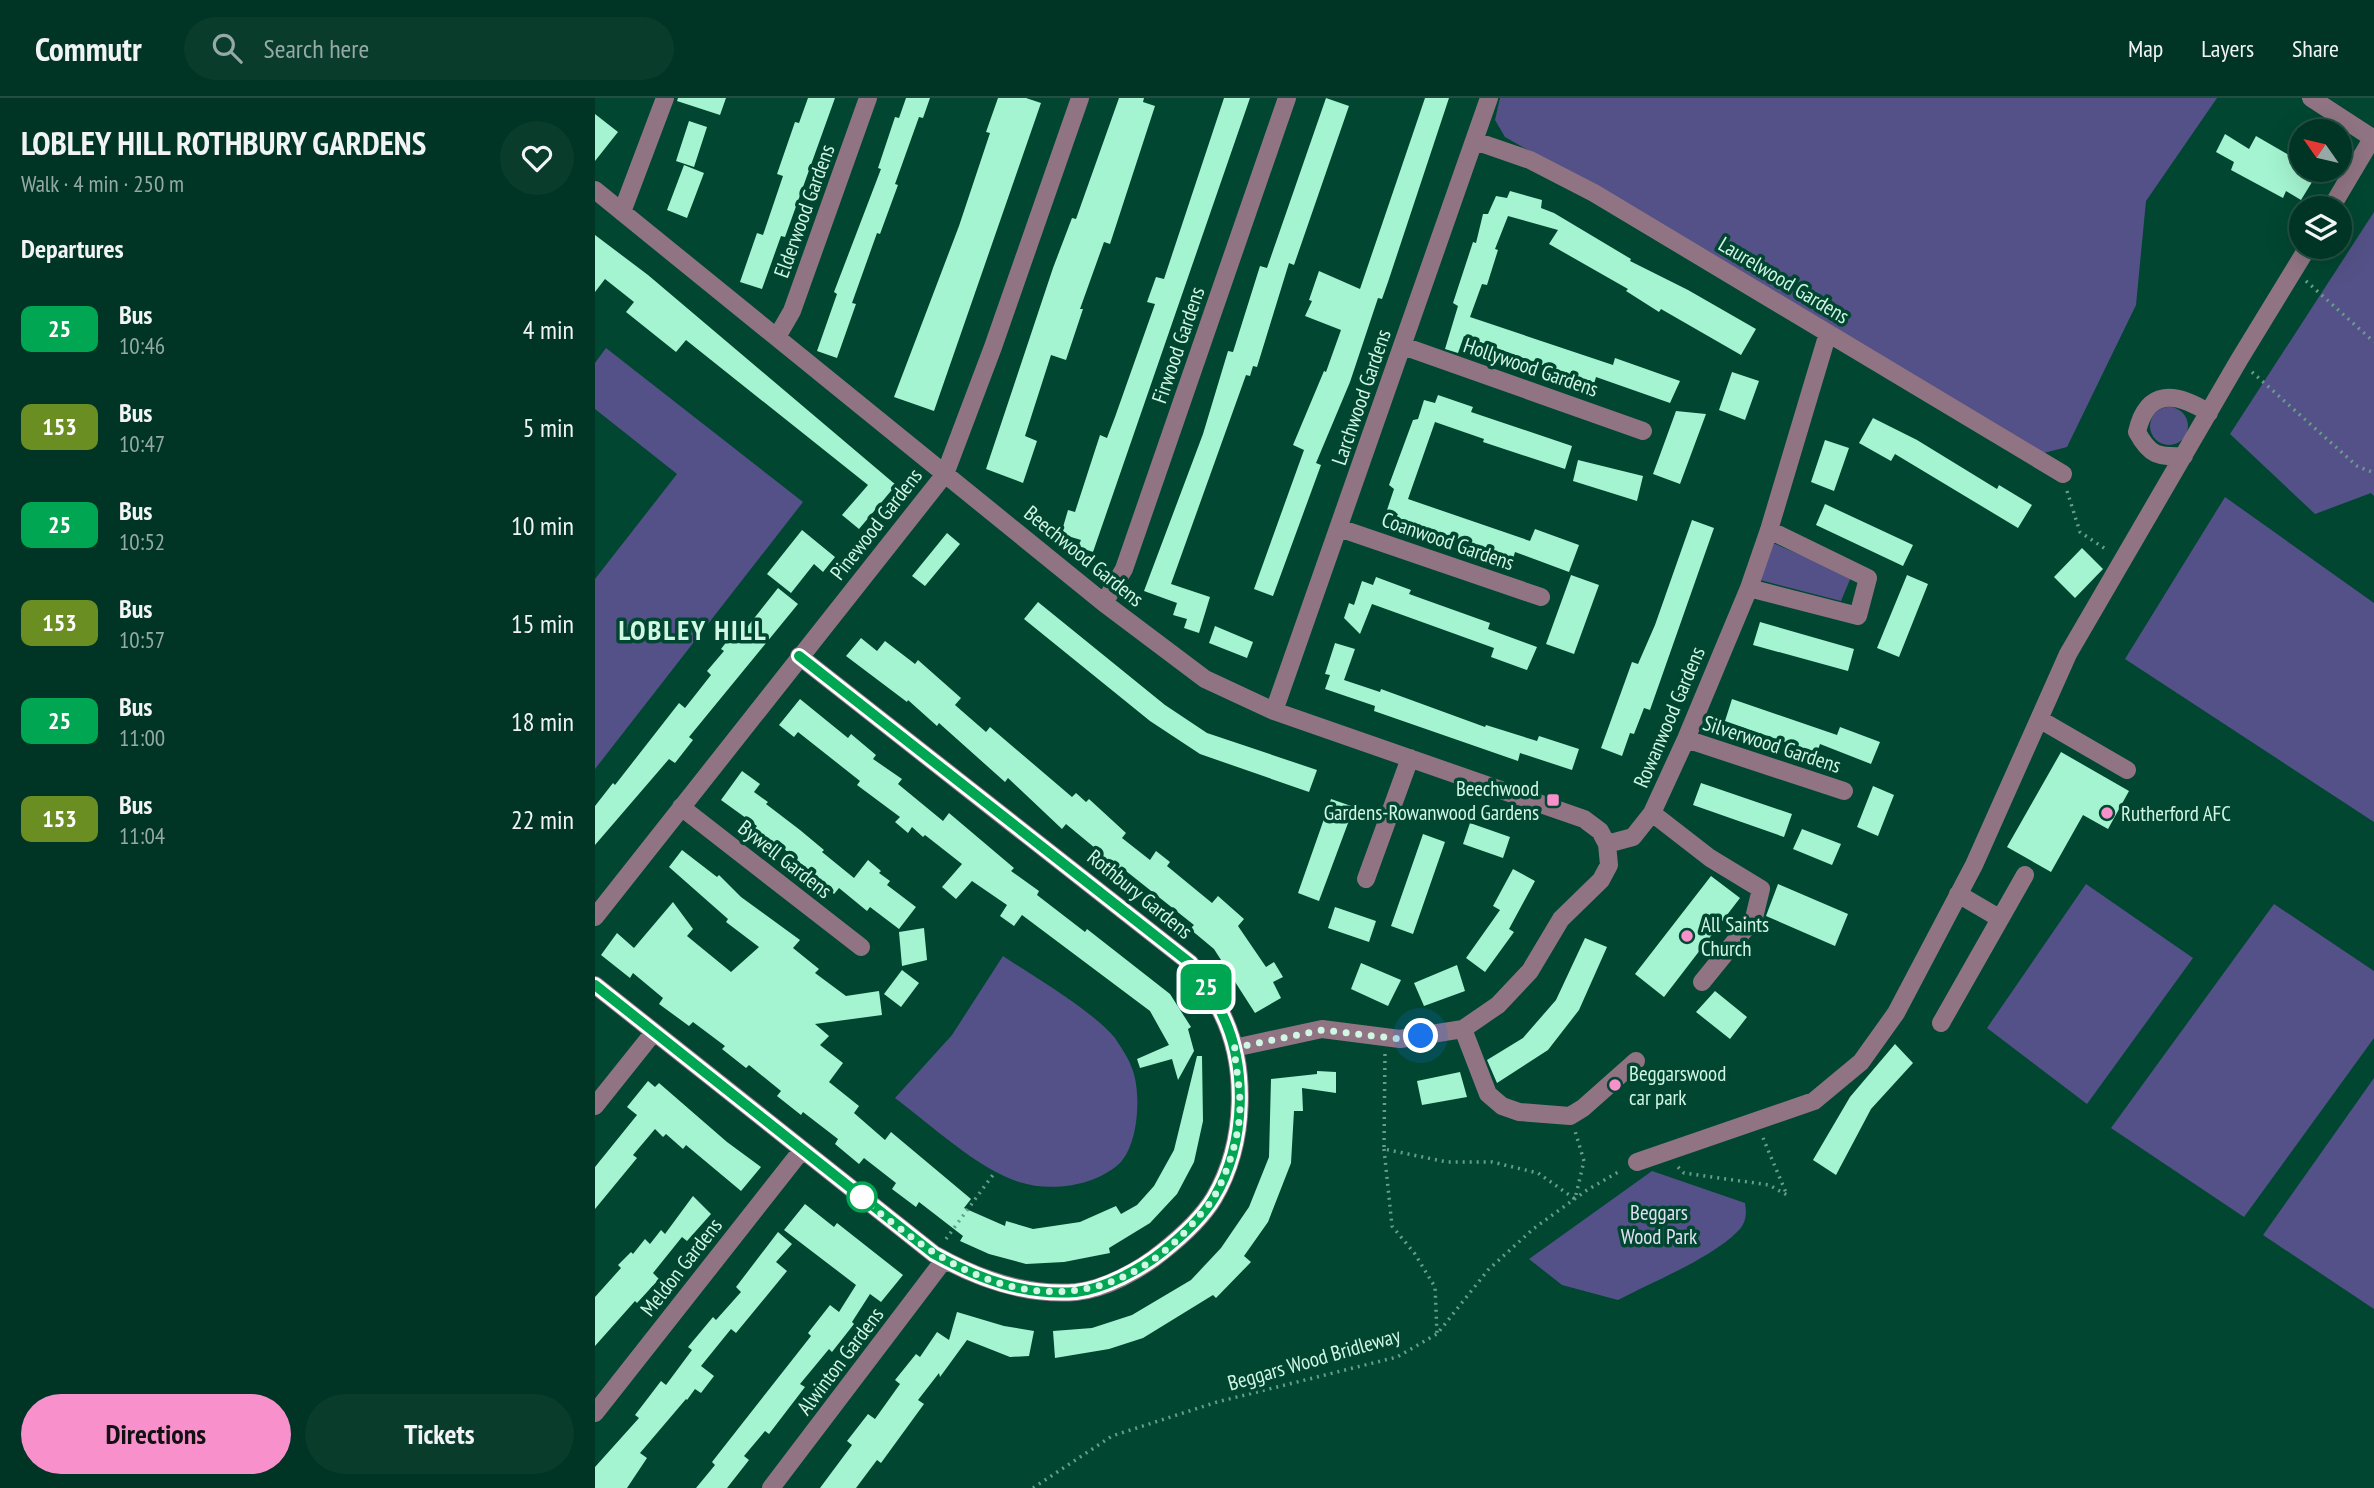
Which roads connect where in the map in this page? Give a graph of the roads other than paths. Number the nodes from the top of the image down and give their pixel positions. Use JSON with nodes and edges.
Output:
{"nodes":[{"id":1,"x":665,"y":98,"type":"edge"},
{"id":2,"x":868,"y":98,"type":"edge"},
{"id":3,"x":1080,"y":98,"type":"edge"},
{"id":4,"x":1287,"y":98,"type":"edge"},
{"id":5,"x":1489,"y":98,"type":"edge"},
{"id":6,"x":2311,"y":98,"type":"edge"},
{"id":7,"x":2373,"y":138,"type":"edge"},
{"id":8,"x":1475,"y":141,"type":"junction"},
{"id":9,"x":595,"y":190,"type":"edge"},
{"id":10,"x":2338,"y":196,"type":"edge"},
{"id":11,"x":622,"y":212,"type":"junction"},
{"id":12,"x":2301,"y":259,"type":"edge"},
{"id":13,"x":1828,"y":333,"type":"junction"},
{"id":14,"x":777,"y":337,"type":"junction"},
{"id":15,"x":1403,"y":346,"type":"junction"},
{"id":16,"x":2209,"y":413,"type":"junction"},
{"id":17,"x":1643,"y":431,"type":"dead end"},
{"id":18,"x":2184,"y":456,"type":"junction"},
{"id":19,"x":945,"y":474,"type":"junction"},
{"id":20,"x":2063,"y":474,"type":"road end"},
{"id":21,"x":1339,"y":528,"type":"junction"},
{"id":22,"x":1769,"y":530,"type":"junction"},
{"id":23,"x":1749,"y":588,"type":"junction"},
{"id":24,"x":1541,"y":597,"type":"dead end"},
{"id":25,"x":1104,"y":603,"type":"junction"},
{"id":26,"x":799,"y":656,"type":"junction"},
{"id":27,"x":1274,"y":711,"type":"junction"},
{"id":28,"x":2039,"y":719,"type":"junction"},
{"id":29,"x":1686,"y":739,"type":"junction"},
{"id":30,"x":1410,"y":758,"type":"junction"},
{"id":31,"x":2127,"y":770,"type":"dead end"},
{"id":32,"x":1844,"y":791,"type":"dead end"},
{"id":33,"x":681,"y":807,"type":"junction"},
{"id":34,"x":1652,"y":813,"type":"junction"},
{"id":35,"x":1607,"y":844,"type":"junction"},
{"id":36,"x":2025,"y":876,"type":"dead end"},
{"id":37,"x":1366,"y":879,"type":"dead end"},
{"id":38,"x":1958,"y":894,"type":"junction"},
{"id":39,"x":595,"y":917,"type":"edge"},
{"id":40,"x":1999,"y":918,"type":"junction"},
{"id":41,"x":861,"y":947,"type":"dead end"},
{"id":42,"x":1703,"y":982,"type":"dead end"},
{"id":43,"x":595,"y":985,"type":"edge"},
{"id":44,"x":1941,"y":1023,"type":"dead end"},
{"id":45,"x":1463,"y":1029,"type":"junction"},
{"id":46,"x":654,"y":1032,"type":"junction"},
{"id":47,"x":1234,"y":1048,"type":"junction"},
{"id":48,"x":1636,"y":1061,"type":"dead end"},
{"id":49,"x":595,"y":1105,"type":"edge"},
{"id":50,"x":802,"y":1150,"type":"junction"},
{"id":51,"x":1637,"y":1162,"type":"road end"},
{"id":52,"x":939,"y":1257,"type":"junction"},
{"id":53,"x":595,"y":1413,"type":"edge"},
{"id":54,"x":771,"y":1488,"type":"edge"}],
"edges":[{"from":1,"to":11,"type":"street"},
{"from":2,"to":14,"type":"street","name":"Elderwood Gardens"},
{"from":3,"to":19,"type":"street","name":"Pinewood Gardens"},
{"from":4,"to":25,"type":"street","name":"Firwood Gardens"},
{"from":5,"to":8,"type":"street","name":"Larchwood Gardens"},
{"from":6,"to":7,"type":"street"},
{"from":7,"to":10,"type":"street"},
{"from":8,"to":13,"type":"street","name":"Laurelwood Gardens"},
{"from":8,"to":15,"type":"street","name":"Larchwood Gardens"},
{"from":9,"to":11,"type":"street","name":"Beechwood Gardens"},
{"from":11,"to":14,"type":"street","name":"Beechwood Gardens"},
{"from":12,"to":16,"type":"street"},
{"from":13,"to":20,"type":"street","name":"Laurelwood Gardens"},
{"from":13,"to":22,"type":"street","name":"Rowanwood Gardens"},
{"from":14,"to":19,"type":"street","name":"Beechwood Gardens"},
{"from":15,"to":17,"type":"street","name":"Hollywood Gardens"},
{"from":15,"to":21,"type":"street","name":"Larchwood Gardens"},
{"from":16,"to":18,"type":"street"},
{"from":16,"to":18,"type":"street"},
{"from":18,"to":28,"type":"street"},
{"from":19,"to":25,"type":"street","name":"Beechwood Gardens"},
{"from":19,"to":26,"type":"street","name":"Pinewood Gardens"},
{"from":21,"to":24,"type":"street","name":"Coanwood Gardens"},
{"from":21,"to":27,"type":"street","name":"Larchwood Gardens"},
{"from":22,"to":23,"type":"street","name":"Rowanwood Gardens"},
{"from":22,"to":23,"type":"street"},
{"from":23,"to":29,"type":"street","name":"Rowanwood Gardens"},
{"from":25,"to":27,"type":"street","name":"Beechwood Gardens"},
{"from":26,"to":33,"type":"street","name":"Pinewood Gardens"},
{"from":26,"to":47,"type":"street","name":"Rothbury Gardens"},
{"from":27,"to":30,"type":"street","name":"Beechwood Gardens"},
{"from":28,"to":31,"type":"street"},
{"from":28,"to":38,"type":"street"},
{"from":29,"to":32,"type":"street","name":"Silverwood Gardens"},
{"from":29,"to":34,"type":"street","name":"Rowanwood Gardens"},
{"from":30,"to":35,"type":"street","name":"Beechwood Gardens"},
{"from":30,"to":37,"type":"street"},
{"from":33,"to":39,"type":"street","name":"Pinewood Gardens"},
{"from":33,"to":41,"type":"street","name":"Bywell Gardens"},
{"from":34,"to":35,"type":"street","name":"Rowanwood Gardens"},
{"from":34,"to":42,"type":"street"},
{"from":35,"to":45,"type":"street"},
{"from":36,"to":40,"type":"street"},
{"from":38,"to":40,"type":"street"},
{"from":38,"to":51,"type":"street"},
{"from":40,"to":44,"type":"street"},
{"from":43,"to":46,"type":"street","name":"Rothbury Gardens"},
{"from":45,"to":47,"type":"street"},
{"from":45,"to":48,"type":"street"},
{"from":46,"to":49,"type":"street"},
{"from":46,"to":50,"type":"street","name":"Rothbury Gardens"},
{"from":47,"to":52,"type":"street","name":"Rothbury Gardens"},
{"from":50,"to":52,"type":"street","name":"Rothbury Gardens"},
{"from":50,"to":53,"type":"street","name":"Meldon Gardens"},
{"from":52,"to":54,"type":"street","name":"Alwinton Gardens"}]}
